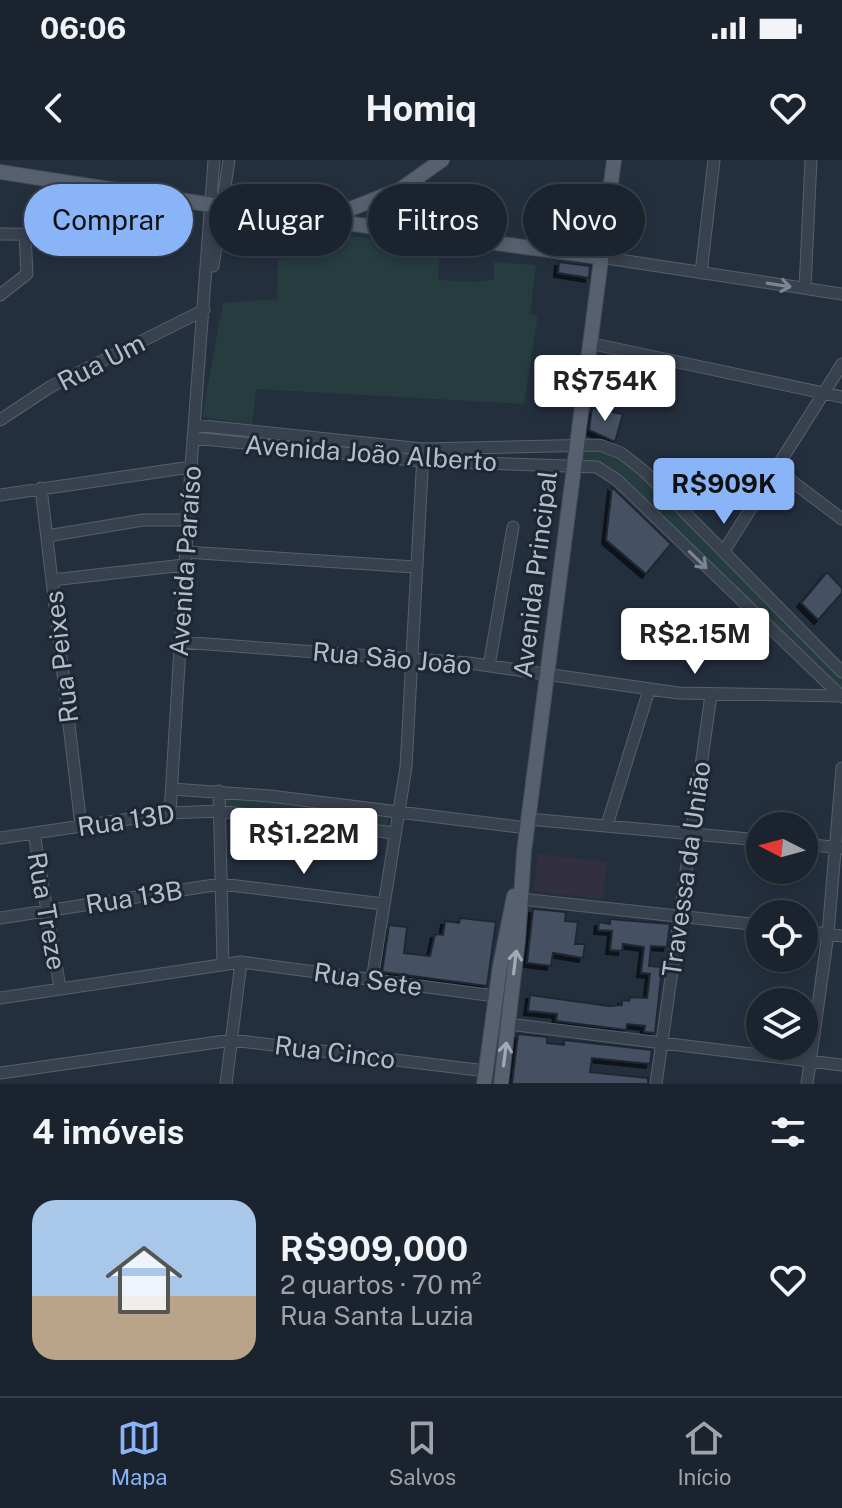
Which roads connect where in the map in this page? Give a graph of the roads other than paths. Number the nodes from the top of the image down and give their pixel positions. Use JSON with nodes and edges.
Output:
{"nodes":[{"id":1,"x":214,"y":160,"type":"edge"},
{"id":2,"x":229,"y":160,"type":"edge"},
{"id":3,"x":442,"y":160,"type":"edge"},
{"id":4,"x":614,"y":160,"type":"edge"},
{"id":5,"x":714,"y":160,"type":"edge"},
{"id":6,"x":811,"y":160,"type":"edge"},
{"id":7,"x":0,"y":172,"type":"edge"},
{"id":8,"x":216,"y":184,"type":"edge"},
{"id":9,"x":223,"y":184,"type":"edge"},
{"id":10,"x":408,"y":184,"type":"edge"},
{"id":11,"x":209,"y":205,"type":"edge"},
{"id":12,"x":368,"y":207,"type":"edge"},
{"id":13,"x":368,"y":224,"type":"edge"},
{"id":14,"x":0,"y":234,"type":"edge"},
{"id":15,"x":24,"y":234,"type":"edge"},
{"id":16,"x":507,"y":244,"type":"edge"},
{"id":17,"x":26,"y":256,"type":"edge"},
{"id":18,"x":211,"y":256,"type":"edge"},
{"id":19,"x":600,"y":257,"type":"junction"},
{"id":20,"x":701,"y":273,"type":"junction"},
{"id":21,"x":805,"y":288,"type":"junction"},
{"id":22,"x":842,"y":294,"type":"edge"},
{"id":23,"x":0,"y":295,"type":"edge"},
{"id":24,"x":204,"y":310,"type":"junction"},
{"id":25,"x":589,"y":343,"type":"junction"},
{"id":26,"x":842,"y":364,"type":"edge"},
{"id":27,"x":825,"y":393,"type":"junction"},
{"id":28,"x":842,"y":397,"type":"edge"},
{"id":29,"x":0,"y":420,"type":"edge"},
{"id":30,"x":193,"y":431,"type":"junction"},
{"id":31,"x":576,"y":448,"type":"junction"},
{"id":32,"x":423,"y":455,"type":"junction"},
{"id":33,"x":573,"y":465,"type":"junction"},
{"id":34,"x":191,"y":467,"type":"junction"},
{"id":35,"x":777,"y":470,"type":"junction"},
{"id":36,"x":41,"y":488,"type":"junction"},
{"id":37,"x":0,"y":495,"type":"edge"},
{"id":38,"x":842,"y":519,"type":"edge"},
{"id":39,"x":187,"y":520,"type":"junction"},
{"id":40,"x":513,"y":527,"type":"dead end"},
{"id":41,"x":47,"y":536,"type":"junction"},
{"id":42,"x":724,"y":551,"type":"junction"},
{"id":43,"x":185,"y":559,"type":"junction"},
{"id":44,"x":415,"y":567,"type":"junction"},
{"id":45,"x":52,"y":580,"type":"junction"},
{"id":46,"x":179,"y":642,"type":"junction"},
{"id":47,"x":411,"y":657,"type":"junction"},
{"id":48,"x":489,"y":666,"type":"junction"},
{"id":49,"x":842,"y":672,"type":"edge"},
{"id":50,"x":547,"y":673,"type":"junction"},
{"id":51,"x":649,"y":690,"type":"junction"},
{"id":52,"x":711,"y":695,"type":"junction"},
{"id":53,"x":842,"y":696,"type":"edge"},
{"id":54,"x":842,"y":768,"type":"edge"},
{"id":55,"x":172,"y":789,"type":"junction"},
{"id":56,"x":219,"y":791,"type":"junction"},
{"id":57,"x":219,"y":811,"type":"junction"},
{"id":58,"x":399,"y":812,"type":"junction"},
{"id":59,"x":170,"y":813,"type":"junction"},
{"id":60,"x":528,"y":823,"type":"junction"},
{"id":61,"x":607,"y":825,"type":"junction"},
{"id":62,"x":81,"y":826,"type":"junction"},
{"id":63,"x":34,"y":833,"type":"junction"},
{"id":64,"x":394,"y":833,"type":"junction"},
{"id":65,"x":691,"y":833,"type":"junction"},
{"id":66,"x":0,"y":838,"type":"edge"},
{"id":67,"x":746,"y":839,"type":"edge"},
{"id":68,"x":818,"y":845,"type":"edge"},
{"id":69,"x":838,"y":847,"type":"edge"},
{"id":70,"x":524,"y":852,"type":"junction"},
{"id":71,"x":221,"y":884,"type":"junction"},
{"id":72,"x":521,"y":899,"type":"junction"},
{"id":73,"x":383,"y":904,"type":"junction"},
{"id":74,"x":47,"y":911,"type":"junction"},
{"id":75,"x":678,"y":915,"type":"junction"},
{"id":76,"x":0,"y":918,"type":"edge"},
{"id":77,"x":746,"y":923,"type":"edge"},
{"id":78,"x":818,"y":933,"type":"edge"},
{"id":79,"x":828,"y":934,"type":"junction"},
{"id":80,"x":842,"y":936,"type":"edge"},
{"id":81,"x":241,"y":962,"type":"junction"},
{"id":82,"x":223,"y":963,"type":"junction"},
{"id":83,"x":372,"y":980,"type":"junction"},
{"id":84,"x":60,"y":988,"type":"junction"},
{"id":85,"x":495,"y":996,"type":"junction"},
{"id":86,"x":0,"y":998,"type":"edge"},
{"id":87,"x":508,"y":1024,"type":"junction"},
{"id":88,"x":232,"y":1040,"type":"junction"},
{"id":89,"x":661,"y":1043,"type":"junction"},
{"id":90,"x":809,"y":1061,"type":"junction"},
{"id":91,"x":842,"y":1065,"type":"edge"},
{"id":92,"x":0,"y":1073,"type":"edge"},
{"id":93,"x":485,"y":1077,"type":"edge"},
{"id":94,"x":227,"y":1081,"type":"edge"},
{"id":95,"x":501,"y":1084,"type":"edge"},
{"id":96,"x":656,"y":1084,"type":"edge"},
{"id":97,"x":807,"y":1084,"type":"edge"}],
"edges":[{"from":1,"to":8,"type":"street","name":"Avenida Paraíso"},
{"from":2,"to":9,"type":"street","name":"Avenida Paraíso"},
{"from":3,"to":10,"type":"main road"},
{"from":4,"to":19,"type":"main road","name":"Avenida Principal"},
{"from":5,"to":20,"type":"street"},
{"from":6,"to":21,"type":"street"},
{"from":7,"to":11,"type":"main road"},
{"from":12,"to":13,"type":"main road"},
{"from":14,"to":15,"type":"street"},
{"from":16,"to":19,"type":"main road"},
{"from":17,"to":23,"type":"street"},
{"from":18,"to":24,"type":"street","name":"Avenida Paraíso"},
{"from":19,"to":20,"type":"street"},
{"from":19,"to":25,"type":"main road","name":"Avenida Principal"},
{"from":20,"to":21,"type":"street","one_way":true},
{"from":21,"to":22,"type":"street"},
{"from":24,"to":29,"type":"street","name":"Rua Um"},
{"from":24,"to":30,"type":"street","name":"Avenida Paraíso"},
{"from":25,"to":27,"type":"street"},
{"from":25,"to":31,"type":"main road","name":"Avenida Principal"},
{"from":26,"to":27,"type":"street"},
{"from":27,"to":28,"type":"street"},
{"from":27,"to":35,"type":"street"},
{"from":30,"to":32,"type":"street","name":"Avenida João Alberto"},
{"from":30,"to":34,"type":"street","name":"Avenida Paraíso"},
{"from":31,"to":32,"type":"street","name":"Avenida João Alberto"},
{"from":31,"to":33,"type":"main road","name":"Avenida Principal"},
{"from":31,"to":42,"type":"street","name":"Avenida João Alberto"},
{"from":32,"to":33,"type":"street","name":"Avenida João Alberto"},
{"from":32,"to":44,"type":"street"},
{"from":33,"to":50,"type":"main road","name":"Avenida Principal"},
{"from":33,"to":53,"type":"street","name":"Avenida João Alberto","one_way":true},
{"from":34,"to":36,"type":"street"},
{"from":34,"to":39,"type":"street","name":"Avenida Paraíso"},
{"from":35,"to":38,"type":"street"},
{"from":35,"to":42,"type":"street"},
{"from":36,"to":37,"type":"street"},
{"from":36,"to":41,"type":"street","name":"Rua Peixes"},
{"from":39,"to":41,"type":"street"},
{"from":39,"to":43,"type":"street","name":"Avenida Paraíso"},
{"from":40,"to":48,"type":"street"},
{"from":41,"to":45,"type":"street","name":"Rua Peixes"},
{"from":42,"to":49,"type":"street","name":"Avenida João Alberto"},
{"from":43,"to":44,"type":"street"},
{"from":43,"to":45,"type":"street"},
{"from":43,"to":46,"type":"street","name":"Avenida Paraíso"},
{"from":44,"to":47,"type":"street"},
{"from":45,"to":62,"type":"street","name":"Rua Peixes"},
{"from":46,"to":47,"type":"street","name":"Rua São João"},
{"from":46,"to":55,"type":"street","name":"Avenida Paraíso"},
{"from":47,"to":48,"type":"street","name":"Rua São João"},
{"from":47,"to":58,"type":"street"},
{"from":48,"to":50,"type":"street","name":"Rua São João"},
{"from":50,"to":51,"type":"street","name":"Rua São João"},
{"from":50,"to":60,"type":"main road","name":"Avenida Principal"},
{"from":51,"to":52,"type":"street","name":"Rua São João"},
{"from":51,"to":61,"type":"street"},
{"from":52,"to":53,"type":"street","name":"Rua São João"},
{"from":52,"to":65,"type":"street","name":"Travessa da União"},
{"from":54,"to":69,"type":"street"},
{"from":55,"to":56,"type":"street"},
{"from":55,"to":59,"type":"street","name":"Avenida Paraíso"},
{"from":56,"to":57,"type":"street"},
{"from":56,"to":58,"type":"street"},
{"from":57,"to":59,"type":"street","name":"Rua 13D"},
{"from":57,"to":64,"type":"street","name":"Rua 13D"},
{"from":57,"to":71,"type":"street"},
{"from":58,"to":60,"type":"street"},
{"from":58,"to":64,"type":"street"},
{"from":59,"to":62,"type":"street","name":"Rua 13D"},
{"from":60,"to":61,"type":"street"},
{"from":60,"to":70,"type":"main road","name":"Avenida Principal"},
{"from":61,"to":65,"type":"street"},
{"from":62,"to":63,"type":"street","name":"Rua 13D"},
{"from":63,"to":66,"type":"street","name":"Rua 13D"},
{"from":63,"to":74,"type":"street","name":"Rua Treze"},
{"from":64,"to":73,"type":"street"},
{"from":65,"to":67,"type":"street"},
{"from":65,"to":75,"type":"street","name":"Travessa da União"},
{"from":68,"to":69,"type":"street"},
{"from":69,"to":79,"type":"street"},
{"from":70,"to":72,"type":"main road","name":"Avenida Principal"},
{"from":70,"to":85,"type":"main road","name":"Avenida Principal"},
{"from":71,"to":73,"type":"street","name":"Rua 13B"},
{"from":71,"to":74,"type":"street","name":"Rua 13B"},
{"from":71,"to":82,"type":"street"},
{"from":72,"to":75,"type":"street"},
{"from":87,"to":72,"type":"main road","name":"Avenida Principal","one_way":true},
{"from":73,"to":83,"type":"street"},
{"from":74,"to":76,"type":"street","name":"Rua 13B"},
{"from":74,"to":84,"type":"street","name":"Rua Treze"},
{"from":75,"to":77,"type":"street"},
{"from":75,"to":89,"type":"street","name":"Travessa da União"},
{"from":78,"to":79,"type":"street"},
{"from":79,"to":80,"type":"street"},
{"from":79,"to":90,"type":"street"},
{"from":81,"to":82,"type":"street","name":"Rua Sete"},
{"from":81,"to":83,"type":"street","name":"Rua Sete"},
{"from":81,"to":88,"type":"street"},
{"from":82,"to":84,"type":"street","name":"Rua Sete"},
{"from":83,"to":85,"type":"street","name":"Rua Sete"},
{"from":84,"to":86,"type":"street","name":"Rua Sete"},
{"from":85,"to":93,"type":"main road","name":"Avenida Principal"},
{"from":87,"to":89,"type":"street"},
{"from":95,"to":87,"type":"main road","name":"Avenida Principal","one_way":true},
{"from":88,"to":92,"type":"street","name":"Rua Cinco"},
{"from":88,"to":93,"type":"street","name":"Rua Cinco"},
{"from":88,"to":94,"type":"street"},
{"from":89,"to":90,"type":"street"},
{"from":89,"to":96,"type":"street","name":"Travessa da União"},
{"from":90,"to":91,"type":"street"},
{"from":90,"to":97,"type":"street"}]}
